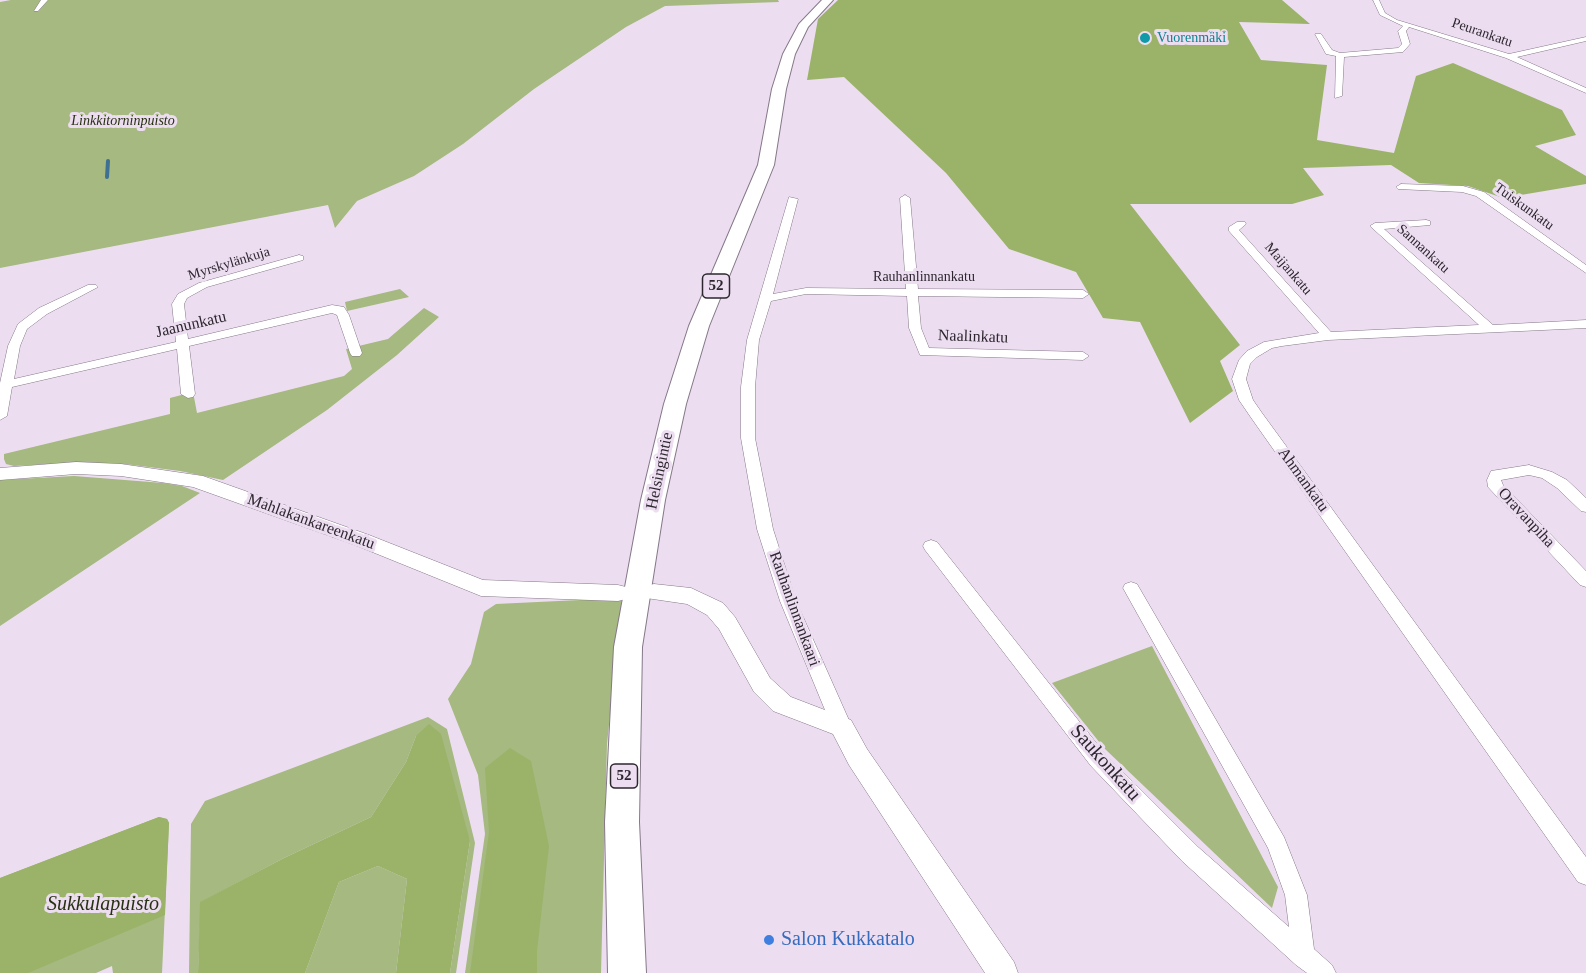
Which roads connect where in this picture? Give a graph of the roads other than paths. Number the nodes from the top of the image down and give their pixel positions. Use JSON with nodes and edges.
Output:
{"nodes":[{"id":1,"x":45,"y":0,"type":"edge"},
{"id":2,"x":828,"y":0,"type":"edge"},
{"id":3,"x":1376,"y":0,"type":"edge"},
{"id":4,"x":36,"y":10,"type":"dead end"},
{"id":5,"x":1407,"y":25,"type":"junction"},
{"id":6,"x":1318,"y":36,"type":"dead end"},
{"id":7,"x":1586,"y":39,"type":"edge"},
{"id":8,"x":1340,"y":55,"type":"junction"},
{"id":9,"x":1509,"y":56,"type":"junction"},
{"id":10,"x":1584,"y":89,"type":"edge"},
{"id":11,"x":1338,"y":96,"type":"dead end"},
{"id":12,"x":1401,"y":187,"type":"dead end"},
{"id":13,"x":905,"y":198,"type":"dead end"},
{"id":14,"x":793,"y":199,"type":"dead end"},
{"id":15,"x":1426,"y":223,"type":"dead end"},
{"id":16,"x":1241,"y":224,"type":"dead end"},
{"id":17,"x":300,"y":258,"type":"dead end"},
{"id":18,"x":1586,"y":270,"type":"edge"},
{"id":19,"x":92,"y":287,"type":"dead end"},
{"id":20,"x":913,"y":291,"type":"junction"},
{"id":21,"x":1083,"y":294,"type":"dead end"},
{"id":22,"x":765,"y":299,"type":"junction"},
{"id":23,"x":1586,"y":324,"type":"edge"},
{"id":24,"x":1489,"y":328,"type":"junction"},
{"id":25,"x":1328,"y":336,"type":"junction"},
{"id":26,"x":181,"y":345,"type":"junction"},
{"id":27,"x":356,"y":353,"type":"dead end"},
{"id":28,"x":1083,"y":356,"type":"dead end"},
{"id":29,"x":6,"y":385,"type":"junction"},
{"id":30,"x":188,"y":394,"type":"dead end"},
{"id":31,"x":0,"y":416,"type":"edge"},
{"id":32,"x":0,"y":474,"type":"edge"},
{"id":33,"x":1586,"y":507,"type":"edge"},
{"id":34,"x":931,"y":546,"type":"dead end"},
{"id":35,"x":1586,"y":581,"type":"edge"},
{"id":36,"x":1131,"y":588,"type":"dead end"},
{"id":37,"x":654,"y":592,"type":"dead end"},
{"id":38,"x":618,"y":593,"type":"dead end"},
{"id":39,"x":842,"y":727,"type":"junction"},
{"id":40,"x":1586,"y":875,"type":"edge"},
{"id":41,"x":1304,"y":957,"type":"junction"},
{"id":42,"x":627,"y":973,"type":"edge"},
{"id":43,"x":1003,"y":973,"type":"edge"},
{"id":44,"x":1324,"y":973,"type":"edge"}],
"edges":[{"from":1,"to":4,"type":"street"},
{"from":2,"to":42,"type":"main road","name":"Helsingintie","number":"52"},
{"from":3,"to":5,"type":"street","name":"Peurankatu"},
{"from":5,"to":8,"type":"street"},
{"from":5,"to":9,"type":"street","name":"Peurankatu"},
{"from":6,"to":8,"type":"street"},
{"from":7,"to":9,"type":"street"},
{"from":8,"to":11,"type":"street"},
{"from":9,"to":10,"type":"street","name":"Peurankatu"},
{"from":12,"to":18,"type":"street","name":"Tuiskunkatu"},
{"from":13,"to":20,"type":"street"},
{"from":14,"to":22,"type":"street","name":"Rauhanlinnankaari"},
{"from":15,"to":24,"type":"street","name":"Sannankatu"},
{"from":16,"to":25,"type":"street","name":"Maijankatu"},
{"from":17,"to":26,"type":"street","name":"Myrskylänkuja"},
{"from":19,"to":29,"type":"street"},
{"from":20,"to":21,"type":"street","name":"Rauhanlinnankatu"},
{"from":20,"to":22,"type":"street","name":"Rauhanlinnankatu"},
{"from":20,"to":28,"type":"street","name":"Naalinkatu"},
{"from":22,"to":39,"type":"street","name":"Rauhanlinnankaari"},
{"from":23,"to":24,"type":"street","name":"Ahmankatu"},
{"from":24,"to":25,"type":"street","name":"Ahmankatu"},
{"from":25,"to":40,"type":"street","name":"Ahmankatu"},
{"from":26,"to":27,"type":"street","name":"Jaanunkatu"},
{"from":26,"to":29,"type":"street","name":"Jaanunkatu"},
{"from":26,"to":30,"type":"street"},
{"from":29,"to":31,"type":"street"},
{"from":32,"to":38,"type":"street","name":"Mahlakankareenkatu"},
{"from":33,"to":35,"type":"street","name":"Oravanpiha"},
{"from":34,"to":41,"type":"street","name":"Saukonkatu"},
{"from":36,"to":41,"type":"street"},
{"from":37,"to":39,"type":"street"},
{"from":39,"to":43,"type":"street","name":"Rauhanlinnankaari"},
{"from":41,"to":44,"type":"street","name":"Saukonkatu"}]}
